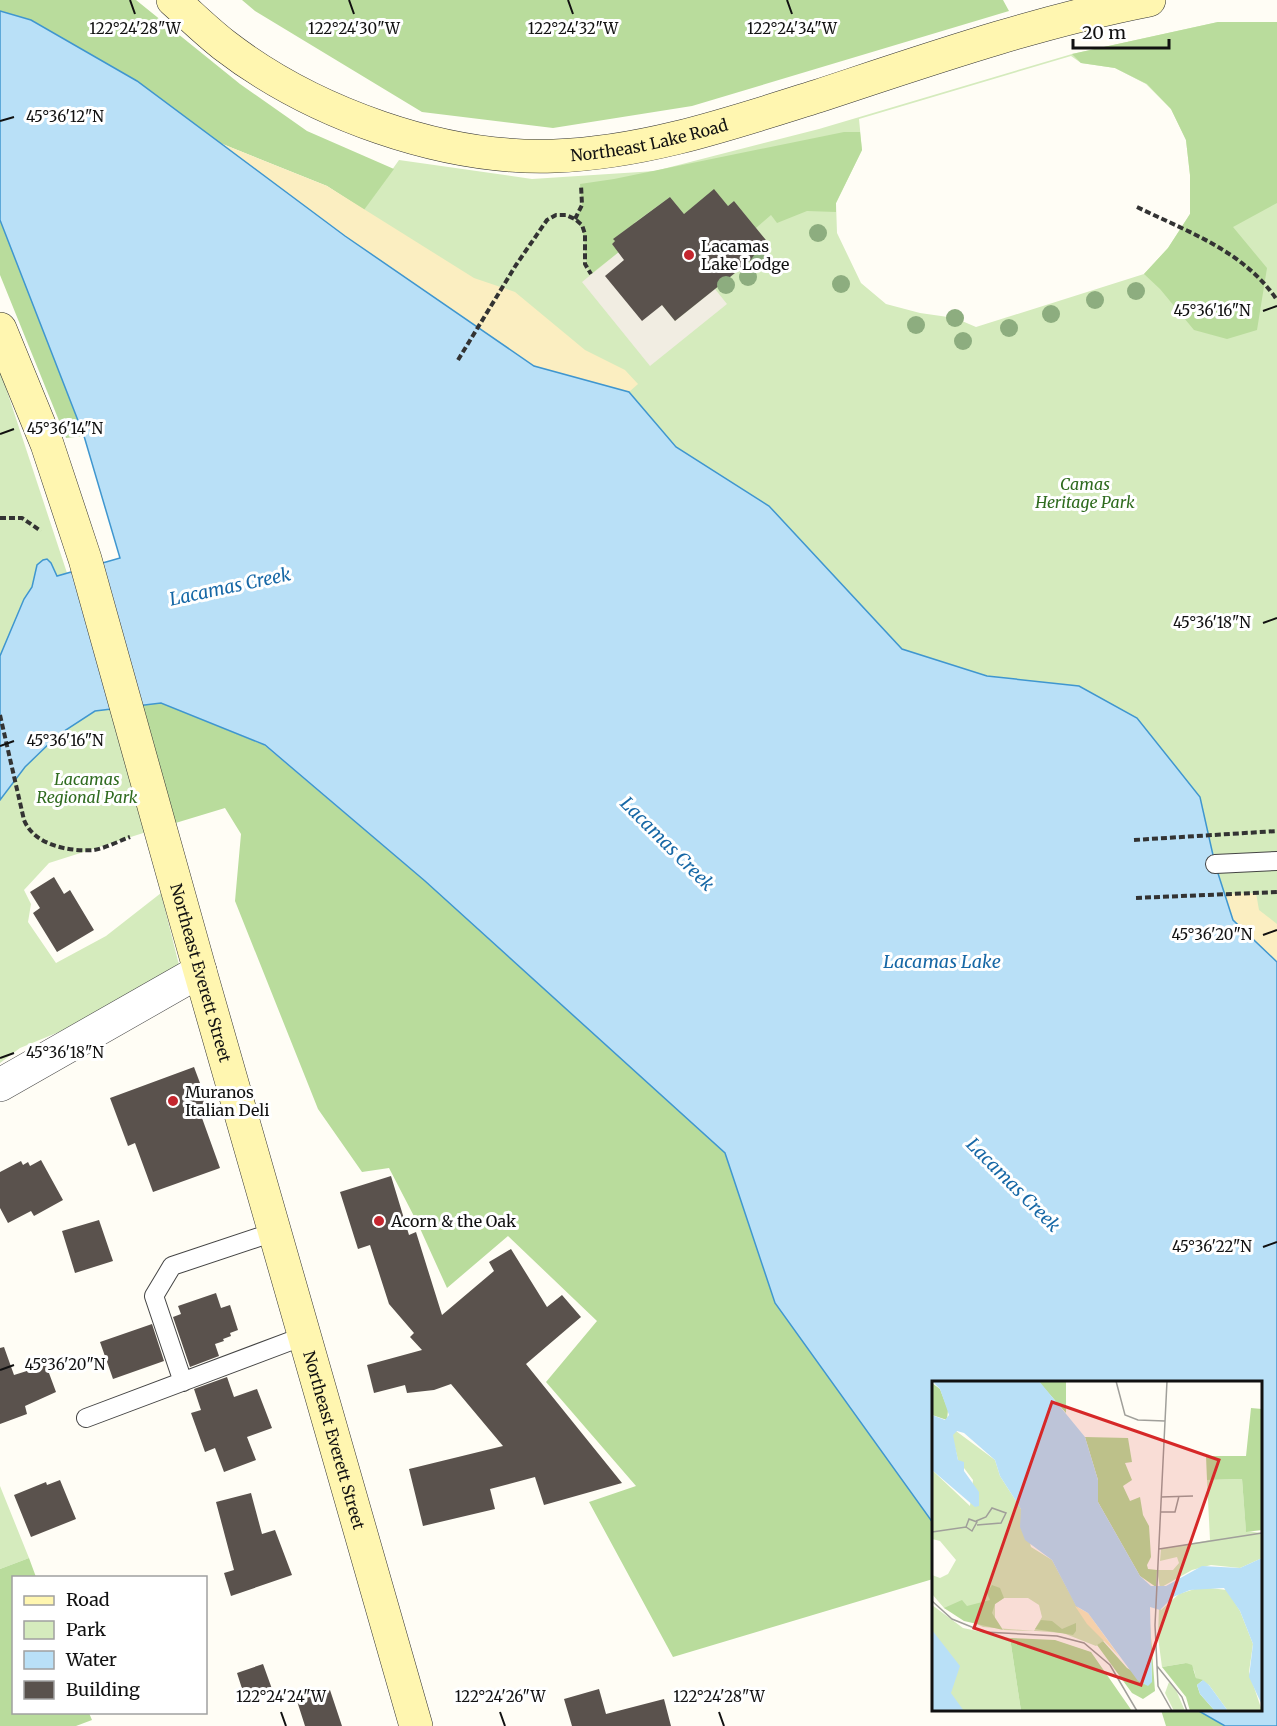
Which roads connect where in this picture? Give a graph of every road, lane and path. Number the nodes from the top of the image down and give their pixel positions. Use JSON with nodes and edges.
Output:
{"nodes":[{"id":1,"x":173,"y":0,"type":"edge"},
{"id":2,"x":1149,"y":0,"type":"edge"},
{"id":3,"x":1137,"y":207,"type":"dead end"},
{"id":4,"x":591,"y":274,"type":"dead end"},
{"id":5,"x":1277,"y":300,"type":"edge"},
{"id":6,"x":0,"y":329,"type":"edge"},
{"id":7,"x":458,"y":360,"type":"dead end"},
{"id":8,"x":0,"y":518,"type":"edge"},
{"id":9,"x":47,"y":539,"type":"dead end"},
{"id":10,"x":0,"y":715,"type":"edge"},
{"id":11,"x":159,"y":828,"type":"junction"},
{"id":12,"x":1277,"y":831,"type":"edge"},
{"id":13,"x":1134,"y":840,"type":"dead end"},
{"id":14,"x":1277,"y":861,"type":"edge"},
{"id":15,"x":1215,"y":864,"type":"dead end"},
{"id":16,"x":1277,"y":892,"type":"edge"},
{"id":17,"x":1136,"y":898,"type":"dead end"},
{"id":18,"x":200,"y":971,"type":"junction"},
{"id":19,"x":0,"y":1084,"type":"edge"},
{"id":20,"x":274,"y":1232,"type":"junction"},
{"id":21,"x":304,"y":1336,"type":"junction"},
{"id":22,"x":183,"y":1382,"type":"junction"},
{"id":23,"x":86,"y":1418,"type":"dead end"},
{"id":24,"x":416,"y":1726,"type":"edge"}],
"edges":[{"from":1,"to":2,"type":"main road","name":"Northeast Lake Road"},
{"from":3,"to":5,"type":"path"},
{"from":4,"to":7,"type":"path"},
{"from":6,"to":11,"type":"main road","name":"Northeast Everett Street"},
{"from":8,"to":9,"type":"path"},
{"from":10,"to":11,"type":"path"},
{"from":11,"to":18,"type":"main road","name":"Northeast Everett Street"},
{"from":12,"to":13,"type":"path"},
{"from":14,"to":15,"type":"lane"},
{"from":16,"to":17,"type":"path"},
{"from":18,"to":19,"type":"street"},
{"from":18,"to":20,"type":"main road","name":"Northeast Everett Street"},
{"from":20,"to":21,"type":"main road","name":"Northeast Everett Street"},
{"from":20,"to":22,"type":"lane"},
{"from":21,"to":22,"type":"lane"},
{"from":21,"to":24,"type":"main road","name":"Northeast Everett Street"},
{"from":22,"to":23,"type":"lane"}]}
